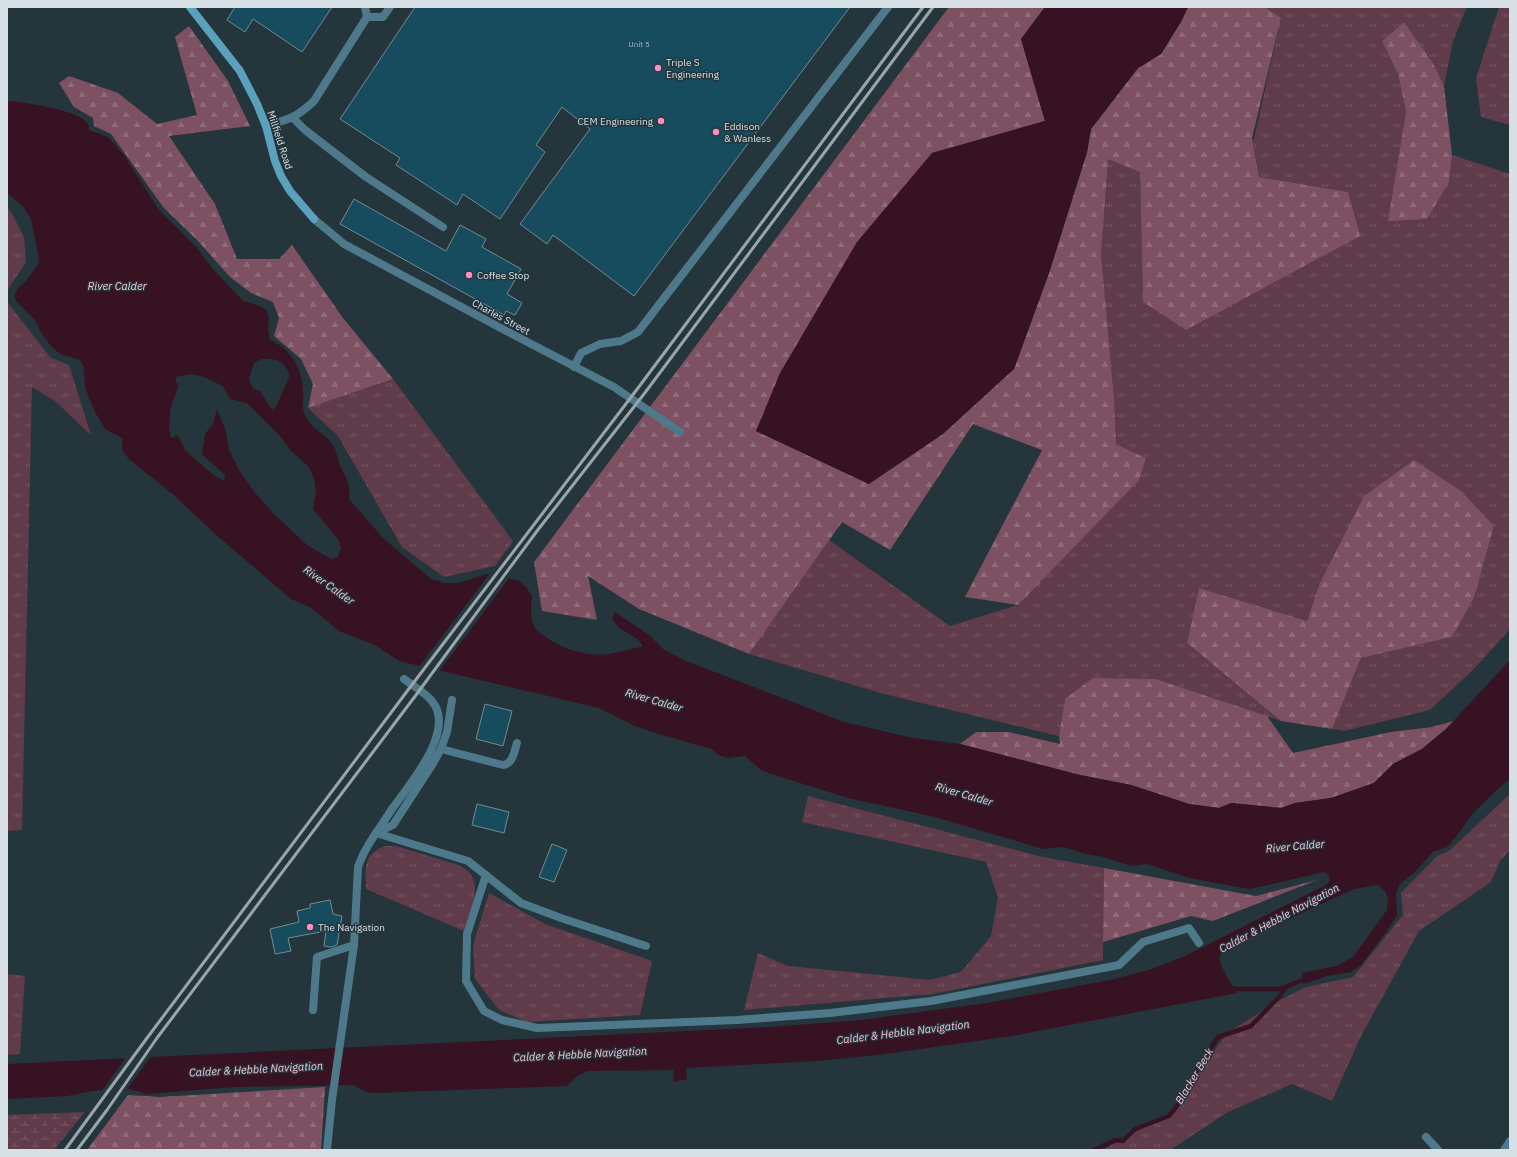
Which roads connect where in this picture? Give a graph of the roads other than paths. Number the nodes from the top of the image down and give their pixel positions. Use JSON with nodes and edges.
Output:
{"nodes":[{"id":1,"x":190,"y":7,"type":"edge"},
{"id":2,"x":365,"y":7,"type":"edge"},
{"id":3,"x":390,"y":7,"type":"edge"},
{"id":4,"x":888,"y":7,"type":"edge"},
{"id":5,"x":367,"y":17,"type":"junction"},
{"id":6,"x":293,"y":118,"type":"junction"},
{"id":7,"x":266,"y":126,"type":"junction"},
{"id":8,"x":314,"y":219,"type":"joint"},
{"id":9,"x":443,"y":227,"type":"dead end"},
{"id":10,"x":574,"y":367,"type":"junction"},
{"id":11,"x":680,"y":432,"type":"dead end"},
{"id":12,"x":404,"y":679,"type":"dead end"},
{"id":13,"x":452,"y":700,"type":"dead end"},
{"id":14,"x":516,"y":744,"type":"dead end"},
{"id":15,"x":441,"y":749,"type":"junction"},
{"id":16,"x":376,"y":833,"type":"junction"},
{"id":17,"x":486,"y":875,"type":"junction"},
{"id":18,"x":1198,"y":943,"type":"dead end"},
{"id":19,"x":354,"y":945,"type":"junction"},
{"id":20,"x":646,"y":946,"type":"dead end"},
{"id":21,"x":313,"y":1010,"type":"dead end"},
{"id":22,"x":1426,"y":1137,"type":"dead end"},
{"id":23,"x":1510,"y":1141,"type":"edge"},
{"id":24,"x":327,"y":1150,"type":"edge"},
{"id":25,"x":1438,"y":1150,"type":"edge"},
{"id":26,"x":1504,"y":1150,"type":"edge"}],
"edges":[{"from":1,"to":7,"type":"street","name":"Millfield Road"},
{"from":2,"to":5,"type":"street"},
{"from":3,"to":5,"type":"street"},
{"from":4,"to":10,"type":"street"},
{"from":5,"to":6,"type":"street"},
{"from":6,"to":7,"type":"street"},
{"from":6,"to":9,"type":"street"},
{"from":7,"to":8,"type":"street","name":"Millfield Road"},
{"from":8,"to":10,"type":"street","name":"Charles Street"},
{"from":10,"to":11,"type":"street","name":"Charles Street"},
{"from":12,"to":16,"type":"street"},
{"from":13,"to":15,"type":"street"},
{"from":14,"to":15,"type":"street"},
{"from":15,"to":16,"type":"street"},
{"from":16,"to":17,"type":"street"},
{"from":16,"to":19,"type":"street"},
{"from":17,"to":18,"type":"street"},
{"from":17,"to":20,"type":"street"},
{"from":19,"to":21,"type":"street"},
{"from":19,"to":24,"type":"street"},
{"from":22,"to":25,"type":"street"},
{"from":23,"to":26,"type":"street"}]}
